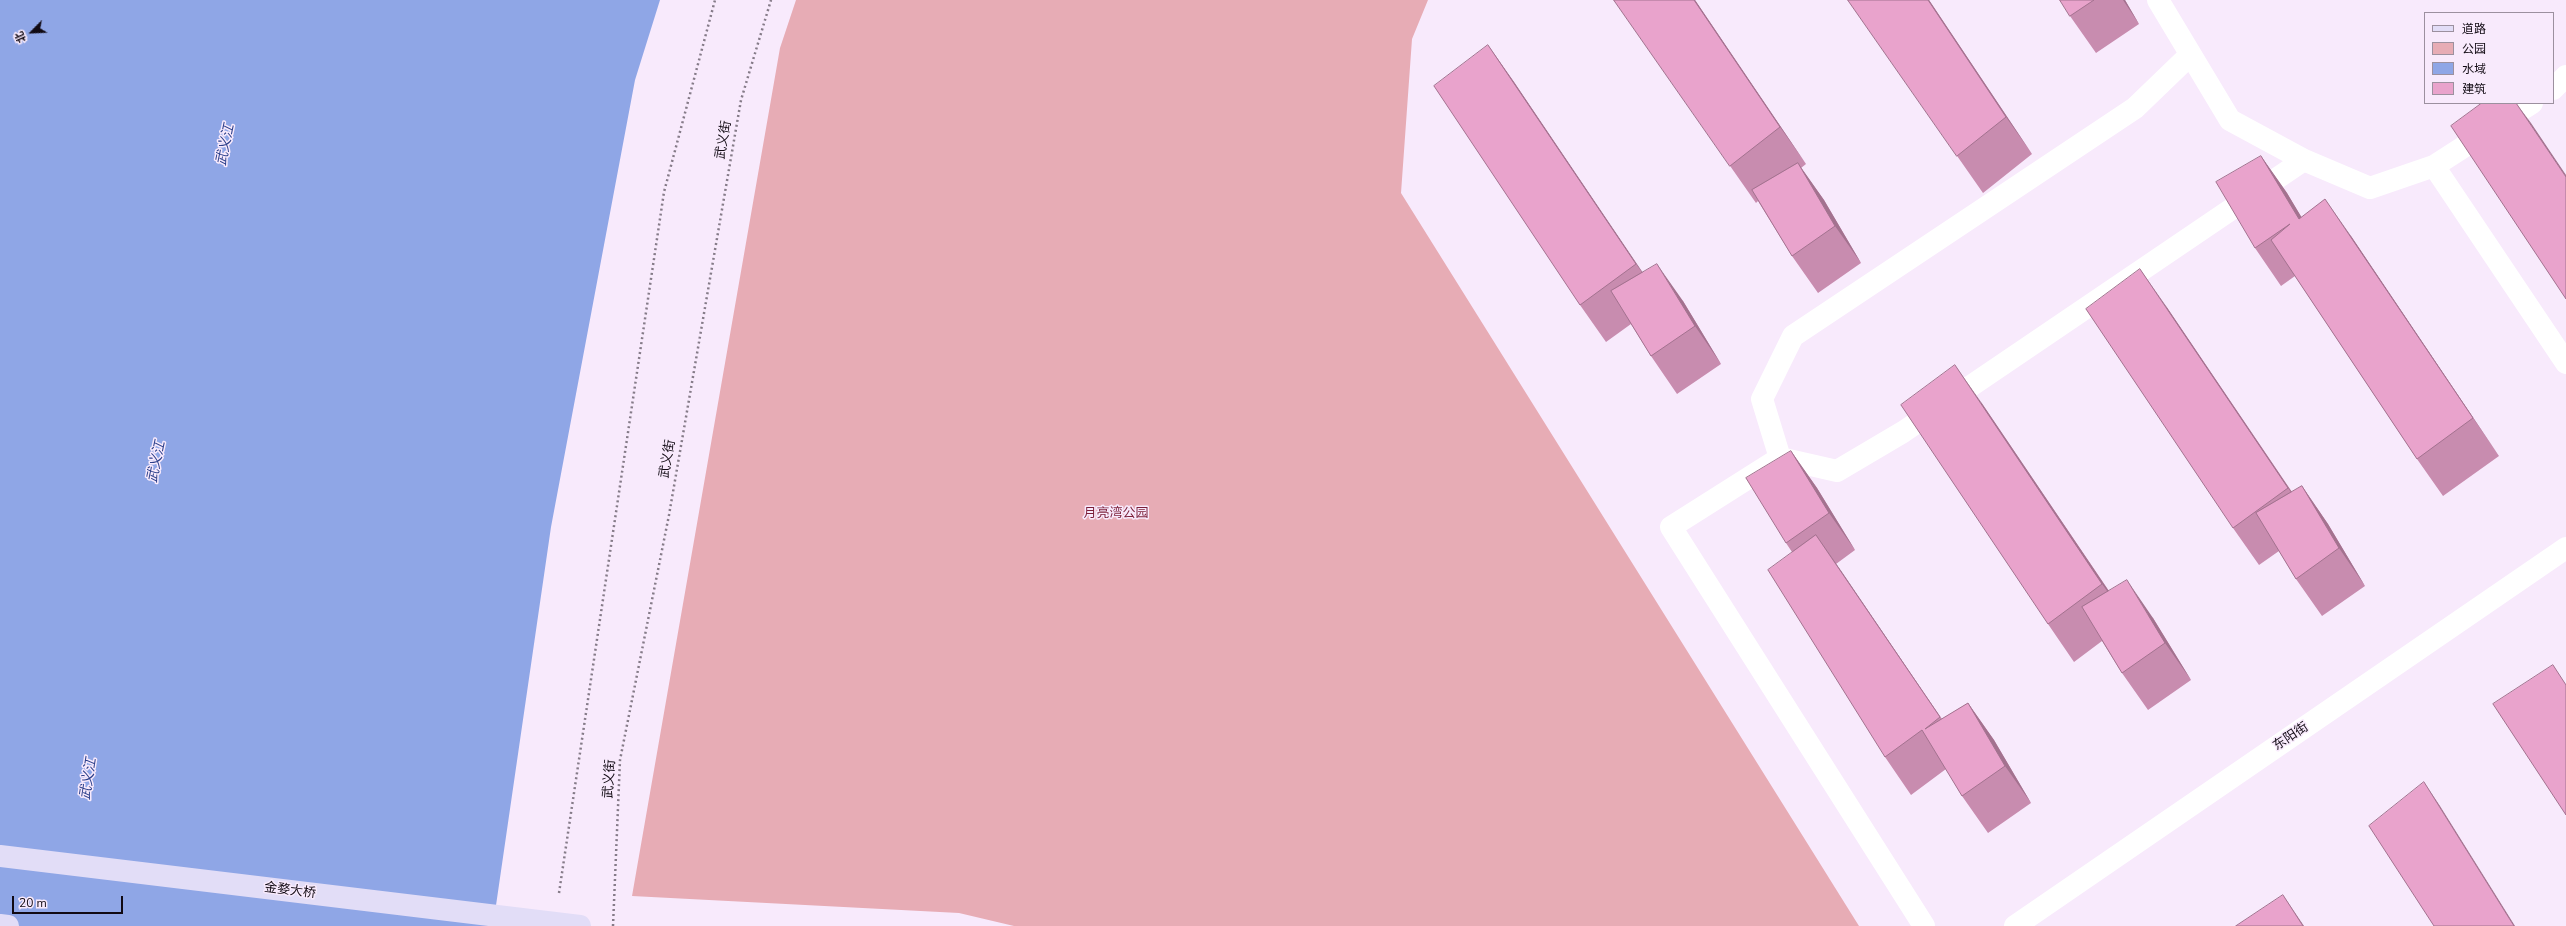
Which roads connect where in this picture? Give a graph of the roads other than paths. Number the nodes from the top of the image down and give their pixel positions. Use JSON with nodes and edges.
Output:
{"nodes":[{"id":1,"x":2158,"y":0,"type":"edge"},
{"id":2,"x":2190,"y":55,"type":"junction"},
{"id":3,"x":2566,"y":76,"type":"edge"},
{"id":4,"x":2554,"y":88,"type":"edge"},
{"id":5,"x":2530,"y":104,"type":"edge"},
{"id":6,"x":2304,"y":160,"type":"junction"},
{"id":7,"x":2434,"y":166,"type":"junction"},
{"id":8,"x":2566,"y":362,"type":"edge"},
{"id":9,"x":1780,"y":458,"type":"junction"},
{"id":10,"x":2563,"y":556,"type":"edge"},
{"id":11,"x":0,"y":856,"type":"edge"},
{"id":12,"x":0,"y":925,"type":"edge"},
{"id":13,"x":8,"y":926,"type":"edge"},
{"id":14,"x":580,"y":926,"type":"edge"},
{"id":15,"x":1924,"y":926,"type":"edge"},
{"id":16,"x":2015,"y":926,"type":"edge"}],
"edges":[{"from":1,"to":2,"type":"street"},
{"from":2,"to":6,"type":"street"},
{"from":2,"to":9,"type":"street"},
{"from":3,"to":4,"type":"street"},
{"from":5,"to":7,"type":"street"},
{"from":6,"to":7,"type":"street"},
{"from":6,"to":9,"type":"street"},
{"from":7,"to":8,"type":"street"},
{"from":9,"to":15,"type":"street"},
{"from":10,"to":16,"type":"street","name":"东阳街"},
{"from":11,"to":14,"type":"main road","name":"金婺大桥"},
{"from":12,"to":13,"type":"main road"}]}
